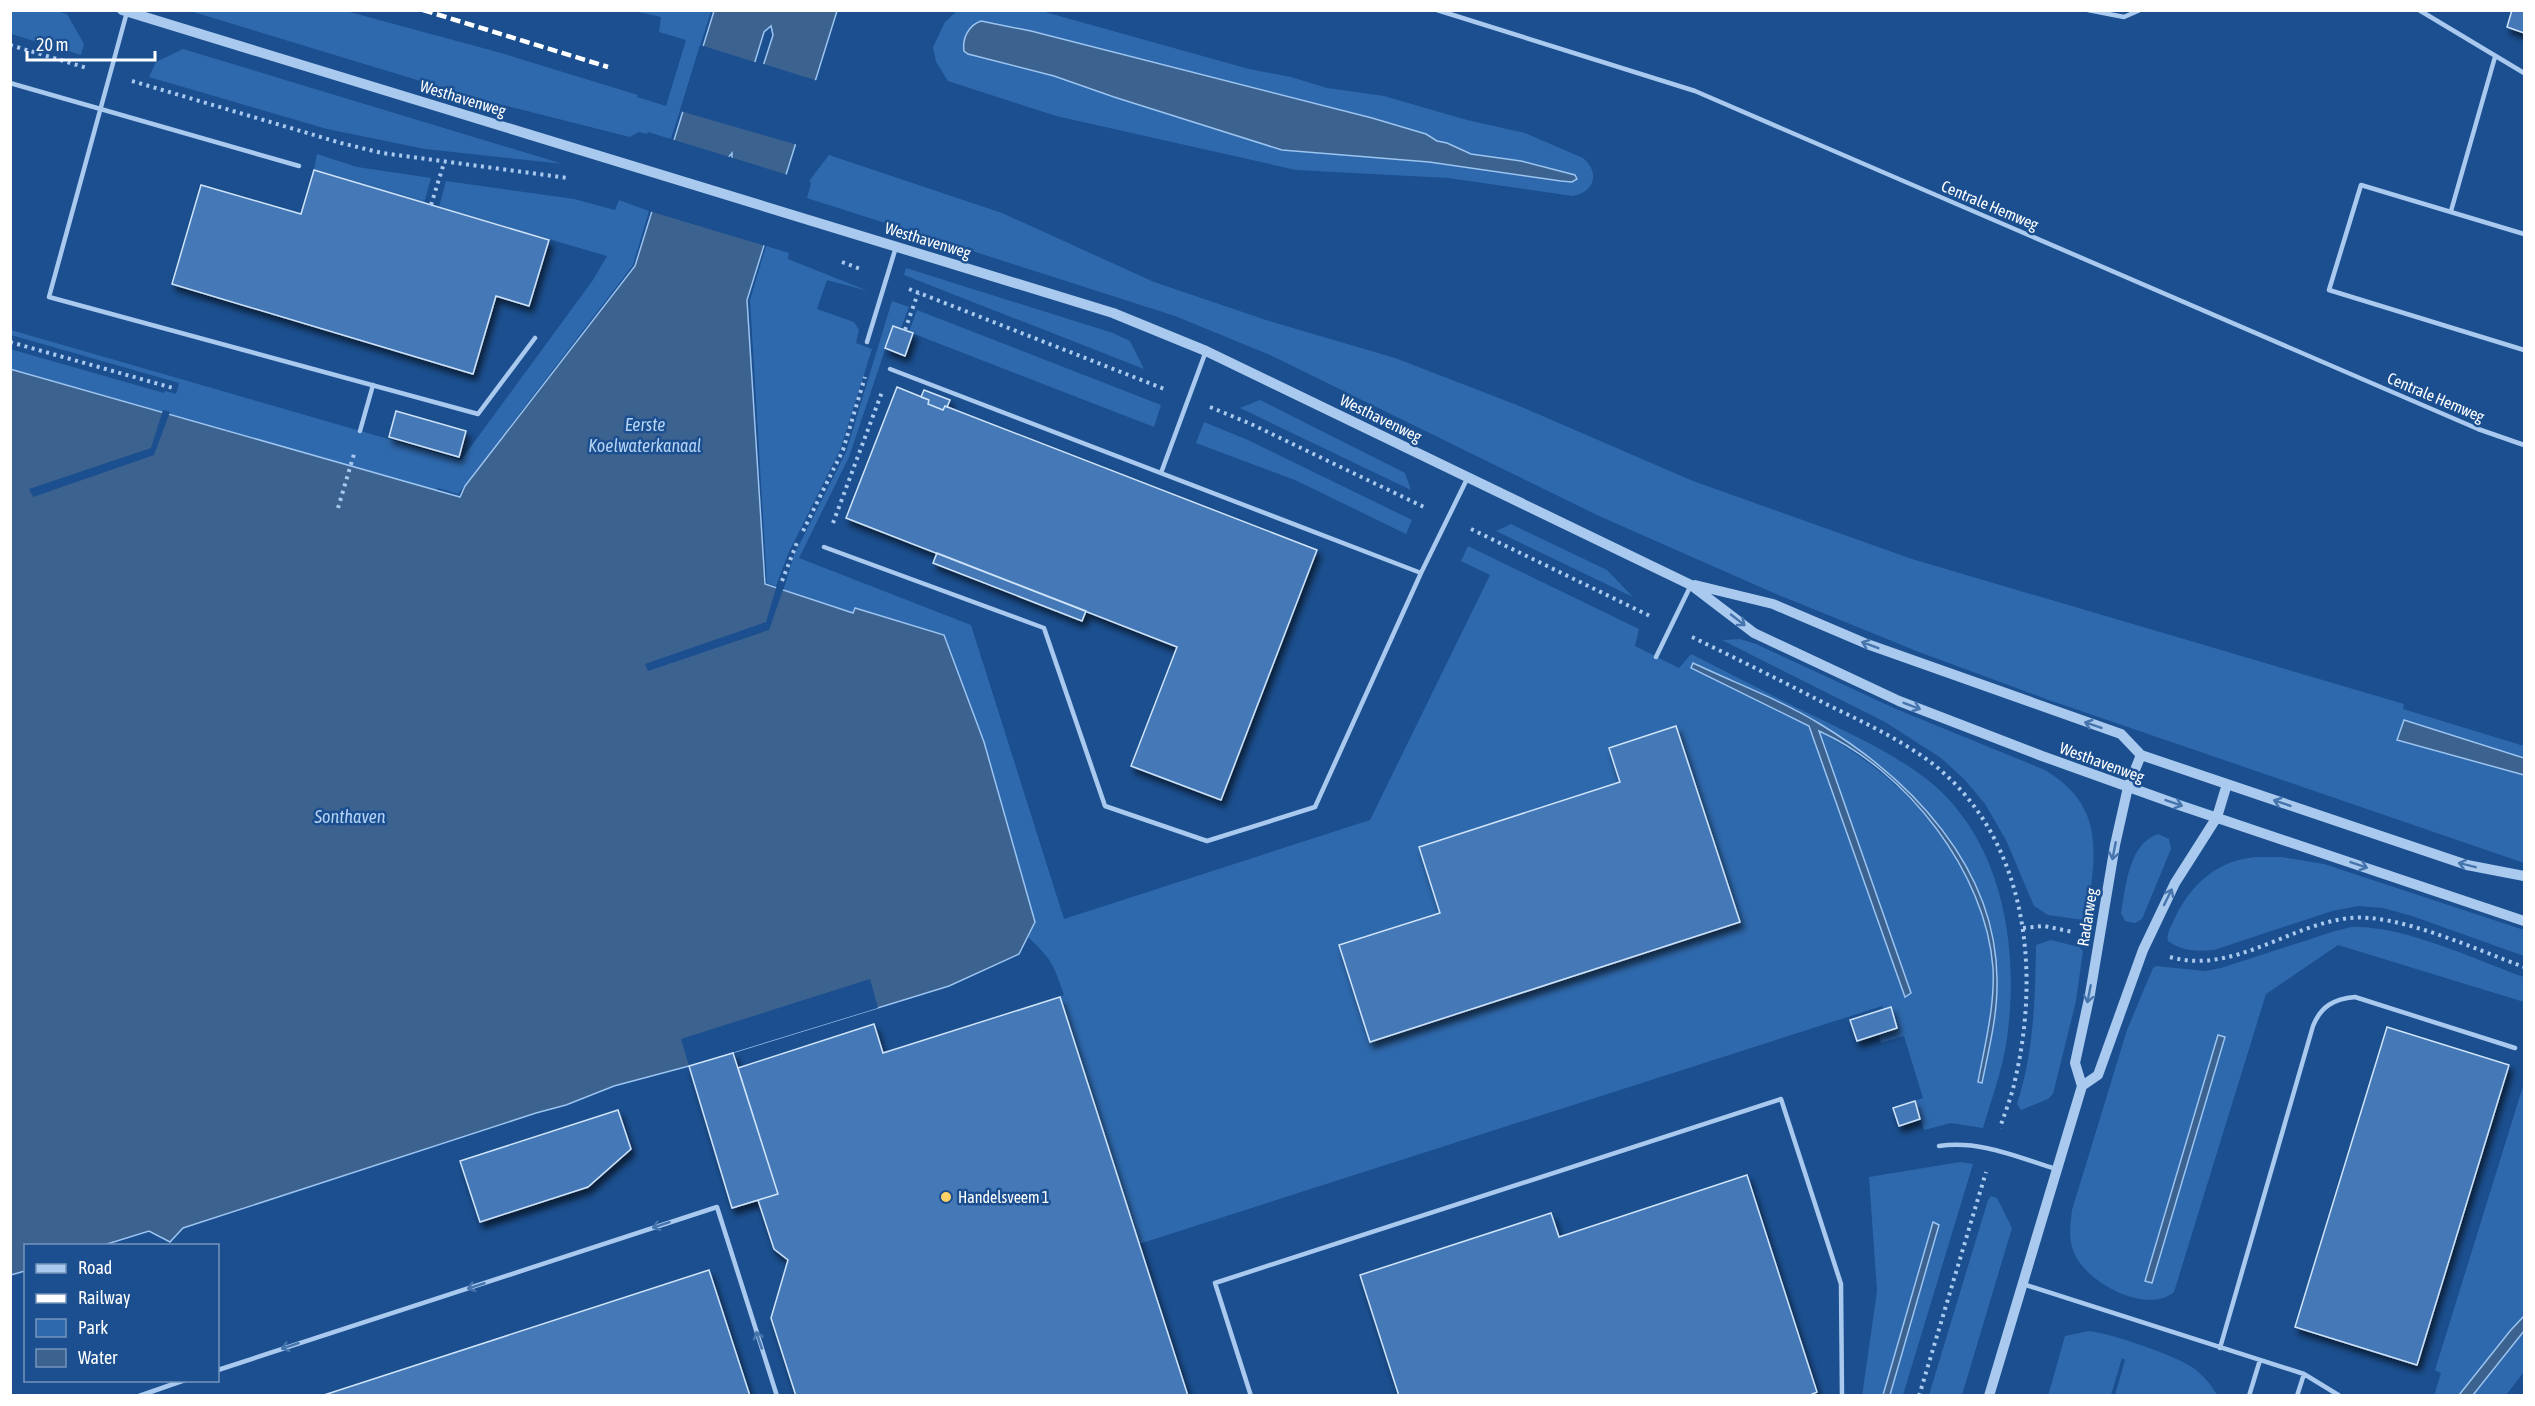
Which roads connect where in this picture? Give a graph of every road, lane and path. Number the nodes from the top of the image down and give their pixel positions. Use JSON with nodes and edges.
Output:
{"nodes":[{"id":1,"x":1437,"y":10,"type":"edge"},
{"id":2,"x":2088,"y":10,"type":"edge"},
{"id":3,"x":2140,"y":10,"type":"edge"},
{"id":4,"x":2419,"y":10,"type":"edge"},
{"id":5,"x":124,"y":11,"type":"edge"},
{"id":6,"x":10,"y":45,"type":"edge"},
{"id":7,"x":2495,"y":57,"type":"junction"},
{"id":8,"x":2524,"y":73,"type":"edge"},
{"id":9,"x":110,"y":75,"type":"junction"},
{"id":10,"x":10,"y":82,"type":"edge"},
{"id":11,"x":101,"y":109,"type":"junction"},
{"id":12,"x":444,"y":162,"type":"junction"},
{"id":13,"x":299,"y":166,"type":"dead end"},
{"id":14,"x":578,"y":180,"type":"dead end"},
{"id":15,"x":432,"y":205,"type":"dead end"},
{"id":16,"x":2451,"y":211,"type":"junction"},
{"id":17,"x":2524,"y":234,"type":"edge"},
{"id":18,"x":897,"y":246,"type":"junction"},
{"id":19,"x":918,"y":293,"type":"dead end"},
{"id":20,"x":904,"y":330,"type":"dead end"},
{"id":21,"x":536,"y":338,"type":"dead end"},
{"id":22,"x":10,"y":342,"type":"edge"},
{"id":23,"x":867,"y":342,"type":"joint"},
{"id":24,"x":2524,"y":350,"type":"edge"},
{"id":25,"x":1206,"y":351,"type":"junction"},
{"id":26,"x":890,"y":369,"type":"joint"},
{"id":27,"x":373,"y":385,"type":"junction"},
{"id":28,"x":173,"y":388,"type":"dead end"},
{"id":29,"x":360,"y":431,"type":"joint"},
{"id":30,"x":2524,"y":445,"type":"edge"},
{"id":31,"x":1161,"y":473,"type":"junction"},
{"id":32,"x":1468,"y":477,"type":"junction"},
{"id":33,"x":338,"y":508,"type":"dead end"},
{"id":34,"x":824,"y":547,"type":"joint"},
{"id":35,"x":1421,"y":573,"type":"junction"},
{"id":36,"x":782,"y":581,"type":"dead end"},
{"id":37,"x":1691,"y":585,"type":"junction"},
{"id":38,"x":1656,"y":657,"type":"dead end"},
{"id":39,"x":2141,"y":755,"type":"junction"},
{"id":40,"x":2227,"y":784,"type":"junction"},
{"id":41,"x":2128,"y":787,"type":"junction"},
{"id":42,"x":2217,"y":817,"type":"junction"},
{"id":43,"x":2524,"y":876,"type":"edge"},
{"id":44,"x":2524,"y":921,"type":"edge"},
{"id":45,"x":2177,"y":959,"type":"dead end"},
{"id":46,"x":2524,"y":967,"type":"edge"},
{"id":47,"x":2515,"y":1048,"type":"dead end"},
{"id":48,"x":2082,"y":1086,"type":"junction"},
{"id":49,"x":1939,"y":1146,"type":"dead end"},
{"id":50,"x":2058,"y":1170,"type":"junction"},
{"id":51,"x":2023,"y":1284,"type":"junction"},
{"id":52,"x":2220,"y":1348,"type":"junction"},
{"id":53,"x":2260,"y":1360,"type":"junction"},
{"id":54,"x":219,"y":1370,"type":"edge"},
{"id":55,"x":2304,"y":1374,"type":"junction"},
{"id":56,"x":178,"y":1382,"type":"edge"},
{"id":57,"x":139,"y":1395,"type":"edge"},
{"id":58,"x":777,"y":1395,"type":"edge"},
{"id":59,"x":1251,"y":1395,"type":"edge"},
{"id":60,"x":1842,"y":1395,"type":"edge"},
{"id":61,"x":1989,"y":1395,"type":"edge"},
{"id":62,"x":2249,"y":1395,"type":"edge"},
{"id":63,"x":2297,"y":1395,"type":"edge"},
{"id":64,"x":2340,"y":1395,"type":"edge"}],
"edges":[{"from":1,"to":30,"type":"lane","name":"Centrale Hemweg"},
{"from":2,"to":3,"type":"lane"},
{"from":4,"to":7,"type":"lane"},
{"from":5,"to":9,"type":"lane"},
{"from":5,"to":18,"type":"street","name":"Westhavenweg"},
{"from":6,"to":9,"type":"path"},
{"from":7,"to":8,"type":"lane"},
{"from":7,"to":16,"type":"lane"},
{"from":9,"to":11,"type":"lane"},
{"from":9,"to":12,"type":"path"},
{"from":10,"to":11,"type":"lane"},
{"from":11,"to":13,"type":"lane"},
{"from":11,"to":27,"type":"lane"},
{"from":12,"to":14,"type":"path"},
{"from":12,"to":15,"type":"path"},
{"from":16,"to":17,"type":"lane"},
{"from":16,"to":24,"type":"lane"},
{"from":18,"to":23,"type":"lane"},
{"from":18,"to":25,"type":"street","name":"Westhavenweg"},
{"from":19,"to":20,"type":"path"},
{"from":21,"to":27,"type":"lane"},
{"from":22,"to":28,"type":"path"},
{"from":23,"to":36,"type":"path"},
{"from":25,"to":31,"type":"lane"},
{"from":25,"to":32,"type":"street","name":"Westhavenweg"},
{"from":26,"to":31,"type":"lane"},
{"from":26,"to":34,"type":"path"},
{"from":27,"to":29,"type":"lane"},
{"from":29,"to":33,"type":"path"},
{"from":31,"to":35,"type":"lane"},
{"from":32,"to":35,"type":"lane"},
{"from":32,"to":37,"type":"street","name":"Westhavenweg"},
{"from":34,"to":35,"type":"lane"},
{"from":37,"to":38,"type":"lane"},
{"from":39,"to":37,"type":"street","name":"Westhavenweg","one_way":true},
{"from":37,"to":41,"type":"street","name":"Westhavenweg","one_way":true},
{"from":39,"to":40,"type":"street","name":"Westhavenweg"},
{"from":39,"to":41,"type":"street","name":"Radarweg"},
{"from":40,"to":42,"type":"street","name":"Radarweg"},
{"from":43,"to":40,"type":"street","name":"Westhavenweg","one_way":true},
{"from":41,"to":42,"type":"street","name":"Westhavenweg","one_way":true},
{"from":41,"to":48,"type":"street","name":"Radarweg","one_way":true},
{"from":42,"to":44,"type":"street","name":"Westhavenweg","one_way":true},
{"from":48,"to":42,"type":"street","name":"Radarweg","one_way":true},
{"from":45,"to":46,"type":"path"},
{"from":47,"to":52,"type":"lane"},
{"from":48,"to":50,"type":"street","name":"Radarweg"},
{"from":49,"to":50,"type":"lane"},
{"from":50,"to":51,"type":"street","name":"Radarweg"},
{"from":51,"to":52,"type":"lane"},
{"from":51,"to":61,"type":"street","name":"Radarweg"},
{"from":52,"to":53,"type":"lane"},
{"from":53,"to":55,"type":"lane"},
{"from":53,"to":62,"type":"lane"},
{"from":58,"to":54,"type":"lane","one_way":true},
{"from":55,"to":63,"type":"lane"},
{"from":55,"to":64,"type":"lane"},
{"from":56,"to":57,"type":"lane"},
{"from":59,"to":60,"type":"lane"}]}
